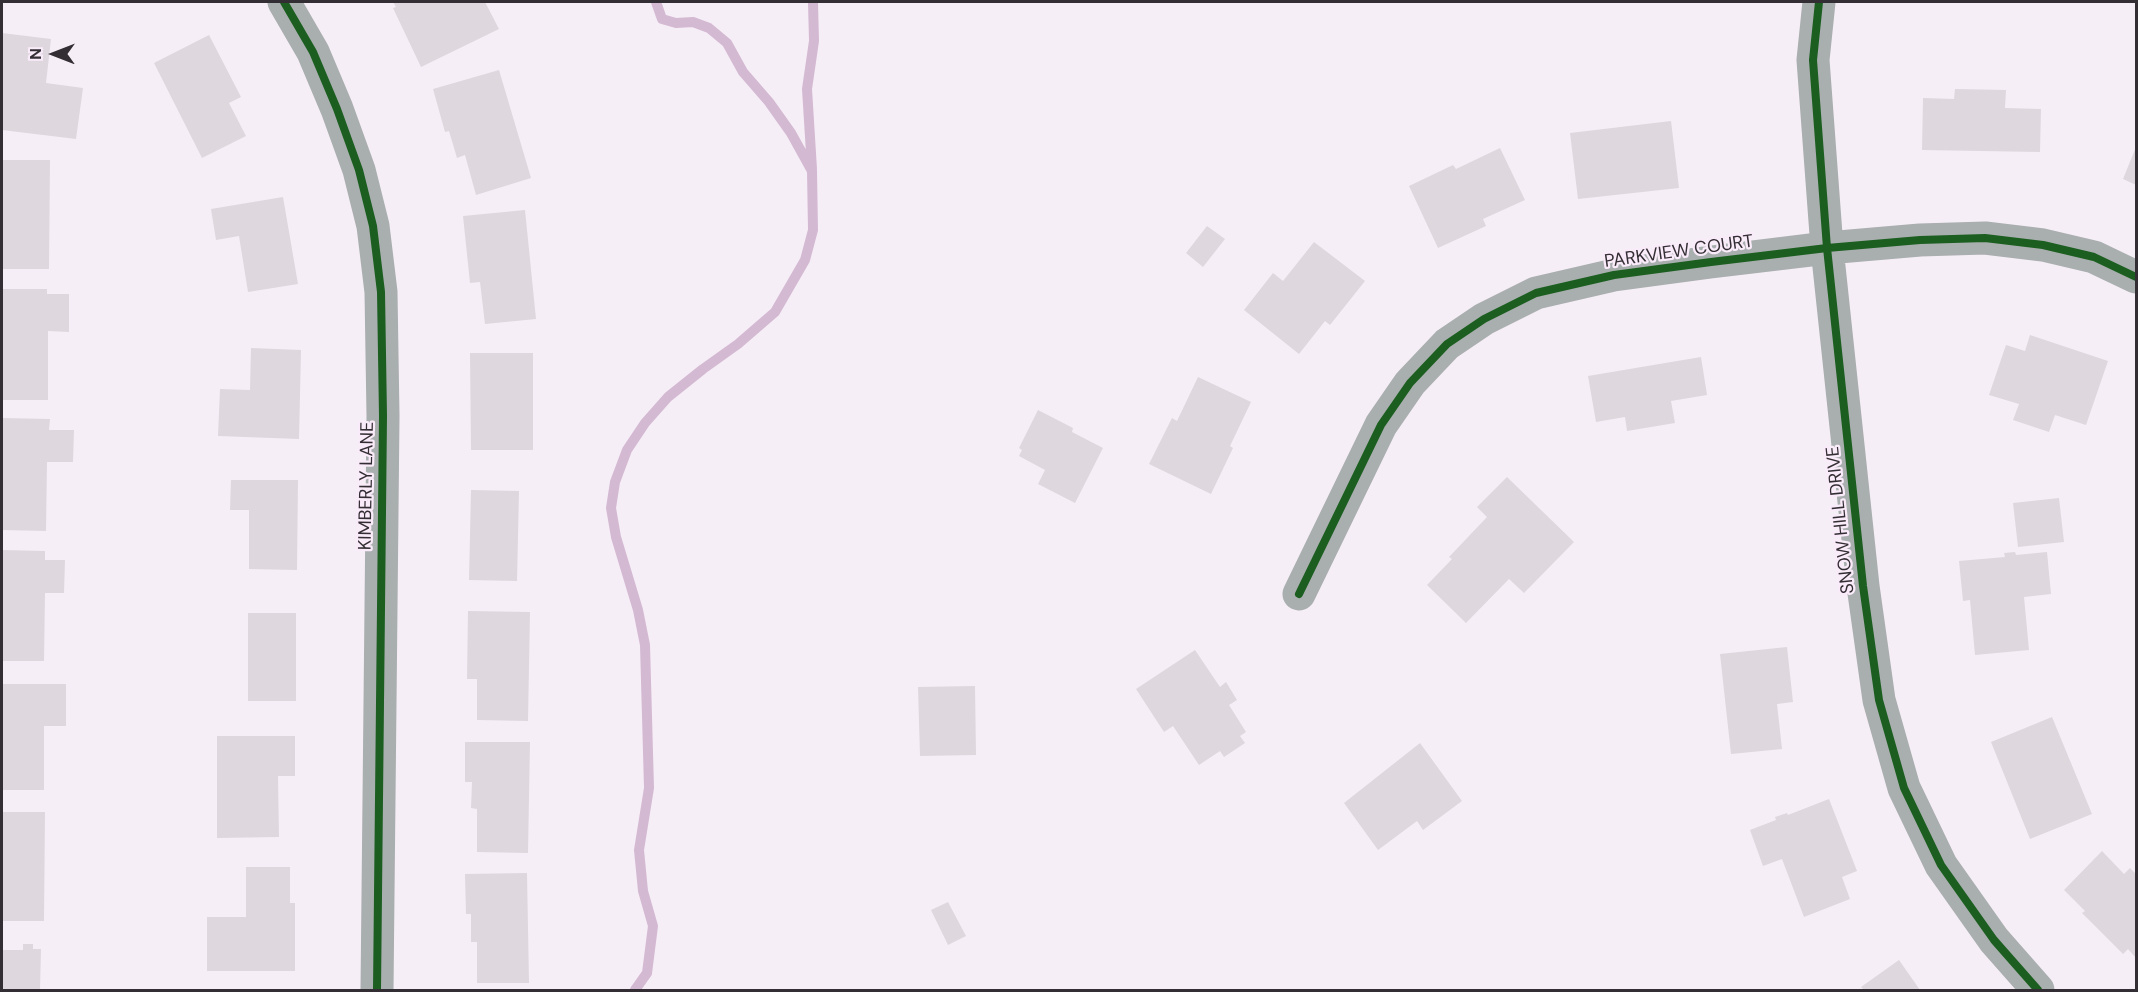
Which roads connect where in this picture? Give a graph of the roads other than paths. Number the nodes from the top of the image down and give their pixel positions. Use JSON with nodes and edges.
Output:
{"nodes":[{"id":1,"x":284,"y":2,"type":"edge"},
{"id":2,"x":1819,"y":2,"type":"edge"},
{"id":3,"x":1827,"y":248,"type":"junction"},
{"id":4,"x":2136,"y":277,"type":"edge"},
{"id":5,"x":1299,"y":594,"type":"dead end"},
{"id":6,"x":377,"y":990,"type":"edge"},
{"id":7,"x":2038,"y":990,"type":"edge"}],
"edges":[{"from":1,"to":6,"type":"street","name":"KIMBERLY LANE"},
{"from":2,"to":3,"type":"street","name":"SNOW HILL DRIVE"},
{"from":3,"to":4,"type":"street","name":"PARKVIEW COURT"},
{"from":3,"to":5,"type":"street","name":"PARKVIEW COURT"},
{"from":3,"to":7,"type":"street","name":"SNOW HILL DRIVE"}]}
